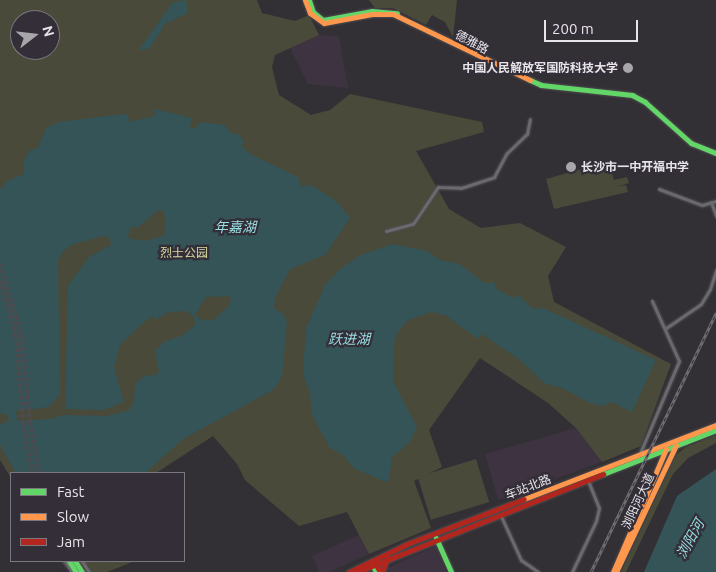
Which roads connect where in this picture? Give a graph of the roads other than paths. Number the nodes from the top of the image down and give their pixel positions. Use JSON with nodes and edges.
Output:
{"nodes":[{"id":1,"x":307,"y":0,"type":"edge"},
{"id":2,"x":530,"y":119,"type":"dead end"},
{"id":3,"x":716,"y":152,"type":"edge"},
{"id":4,"x":660,"y":189,"type":"dead end"},
{"id":5,"x":716,"y":201,"type":"edge"},
{"id":6,"x":712,"y":202,"type":"junction"},
{"id":7,"x":716,"y":216,"type":"edge"},
{"id":8,"x":386,"y":231,"type":"dead end"},
{"id":9,"x":716,"y":270,"type":"edge"},
{"id":10,"x":652,"y":301,"type":"dead end"},
{"id":11,"x":666,"y":328,"type":"junction"},
{"id":12,"x":716,"y":425,"type":"edge"},
{"id":13,"x":716,"y":430,"type":"edge"},
{"id":14,"x":672,"y":445,"type":"junction"},
{"id":15,"x":666,"y":449,"type":"junction"},
{"id":16,"x":640,"y":454,"type":"junction"},
{"id":17,"x":588,"y":481,"type":"junction"},
{"id":18,"x":500,"y":514,"type":"junction"},
{"id":19,"x":436,"y":538,"type":"junction"},
{"id":20,"x":387,"y":558,"type":"junction"},
{"id":21,"x":66,"y":562,"type":"edge"},
{"id":22,"x":373,"y":562,"type":"junction"},
{"id":23,"x":74,"y":572,"type":"edge"},
{"id":24,"x":349,"y":572,"type":"edge"},
{"id":25,"x":357,"y":572,"type":"edge"},
{"id":26,"x":361,"y":572,"type":"edge"},
{"id":27,"x":366,"y":572,"type":"edge"},
{"id":28,"x":379,"y":572,"type":"edge"},
{"id":29,"x":451,"y":572,"type":"edge"},
{"id":30,"x":538,"y":572,"type":"edge"},
{"id":31,"x":572,"y":572,"type":"edge"},
{"id":32,"x":615,"y":572,"type":"edge"}],
"edges":[{"from":1,"to":3,"type":"main road","name":"德雅路"},
{"from":2,"to":8,"type":"street"},
{"from":4,"to":6,"type":"street"},
{"from":5,"to":6,"type":"street"},
{"from":6,"to":7,"type":"street"},
{"from":9,"to":11,"type":"street"},
{"from":10,"to":11,"type":"street"},
{"from":11,"to":16,"type":"street"},
{"from":12,"to":14,"type":"main road","name":"车站北路"},
{"from":13,"to":14,"type":"main road","name":"车站北路"},
{"from":14,"to":15,"type":"main road","name":"浏阳河大道"},
{"from":14,"to":16,"type":"main road","name":"车站北路"},
{"from":14,"to":32,"type":"main road","name":"浏阳河大道"},
{"from":15,"to":17,"type":"main road","name":"车站北路"},
{"from":15,"to":32,"type":"main road","name":"浏阳河大道"},
{"from":16,"to":22,"type":"main road","name":"车站北路"},
{"from":17,"to":18,"type":"main road","name":"车站北路"},
{"from":17,"to":31,"type":"street"},
{"from":18,"to":19,"type":"main road","name":"车站北路"},
{"from":18,"to":30,"type":"street"},
{"from":19,"to":20,"type":"main road","name":"车站北路"},
{"from":19,"to":29,"type":"main road"},
{"from":20,"to":22,"type":"main road","name":"车站北路"},
{"from":20,"to":28,"type":"main road"},
{"from":21,"to":23,"type":"street"},
{"from":22,"to":24,"type":"main road","name":"车站北路"},
{"from":22,"to":25,"type":"main road","name":"车站北路"},
{"from":22,"to":28,"type":"main road"},
{"from":26,"to":27,"type":"main road"}]}
